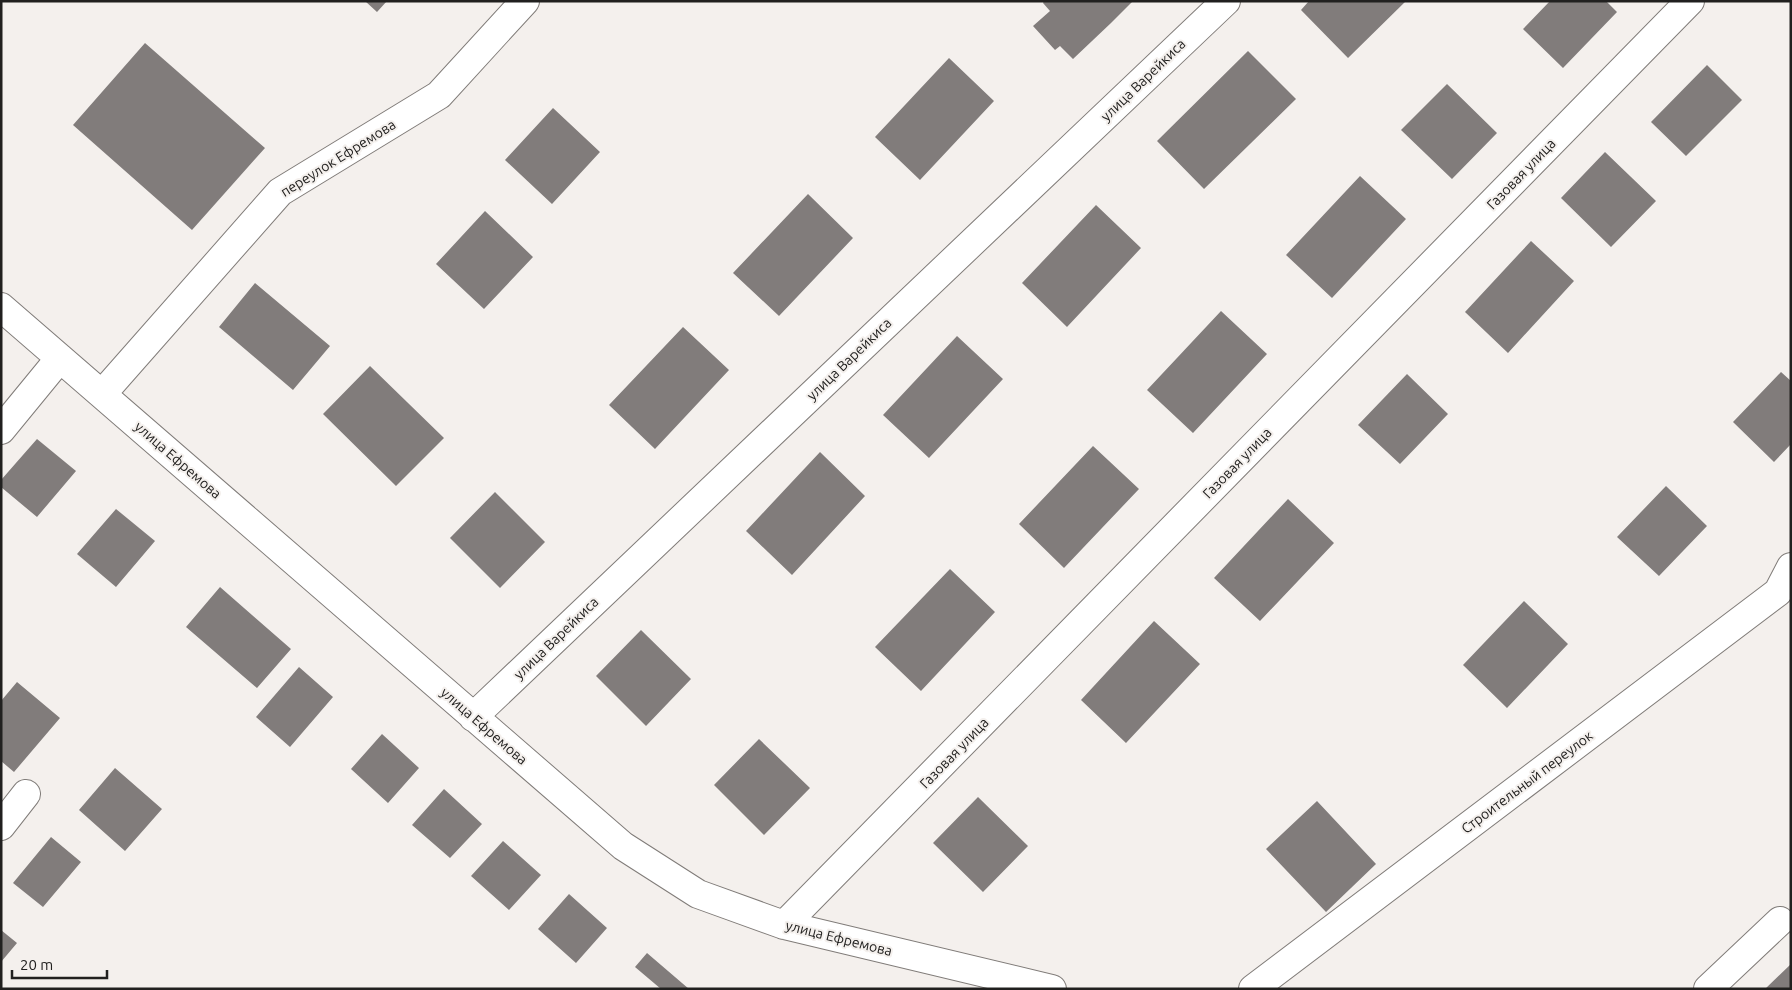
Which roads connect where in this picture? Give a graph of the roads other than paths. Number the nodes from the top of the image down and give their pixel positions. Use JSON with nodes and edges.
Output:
{"nodes":[{"id":1,"x":525,"y":1,"type":"edge"},
{"id":2,"x":1226,"y":1,"type":"edge"},
{"id":3,"x":1690,"y":1,"type":"edge"},
{"id":4,"x":1,"y":307,"type":"edge"},
{"id":5,"x":60,"y":358,"type":"junction"},
{"id":6,"x":102,"y":394,"type":"junction"},
{"id":7,"x":1,"y":430,"type":"edge"},
{"id":8,"x":1791,"y":567,"type":"edge"},
{"id":9,"x":473,"y":716,"type":"junction"},
{"id":10,"x":26,"y":794,"type":"dead end"},
{"id":11,"x":1,"y":826,"type":"edge"},
{"id":12,"x":1780,"y":921,"type":"dead end"},
{"id":13,"x":784,"y":925,"type":"junction"},
{"id":14,"x":1052,"y":989,"type":"edge"},
{"id":15,"x":1253,"y":989,"type":"edge"},
{"id":16,"x":1708,"y":989,"type":"edge"}],
"edges":[{"from":1,"to":6,"type":"street","name":"переулок Ефремова"},
{"from":2,"to":9,"type":"street","name":"улица Варейкиса"},
{"from":3,"to":13,"type":"street","name":"Газовая улица"},
{"from":4,"to":5,"type":"street","name":"улица Ефремова"},
{"from":5,"to":6,"type":"street","name":"улица Ефремова"},
{"from":5,"to":7,"type":"street"},
{"from":6,"to":9,"type":"street","name":"улица Ефремова"},
{"from":8,"to":15,"type":"street","name":"Строительный переулок"},
{"from":9,"to":13,"type":"street","name":"улица Ефремова"},
{"from":10,"to":11,"type":"street"},
{"from":12,"to":16,"type":"street"},
{"from":13,"to":14,"type":"street","name":"улица Ефремова"}]}
